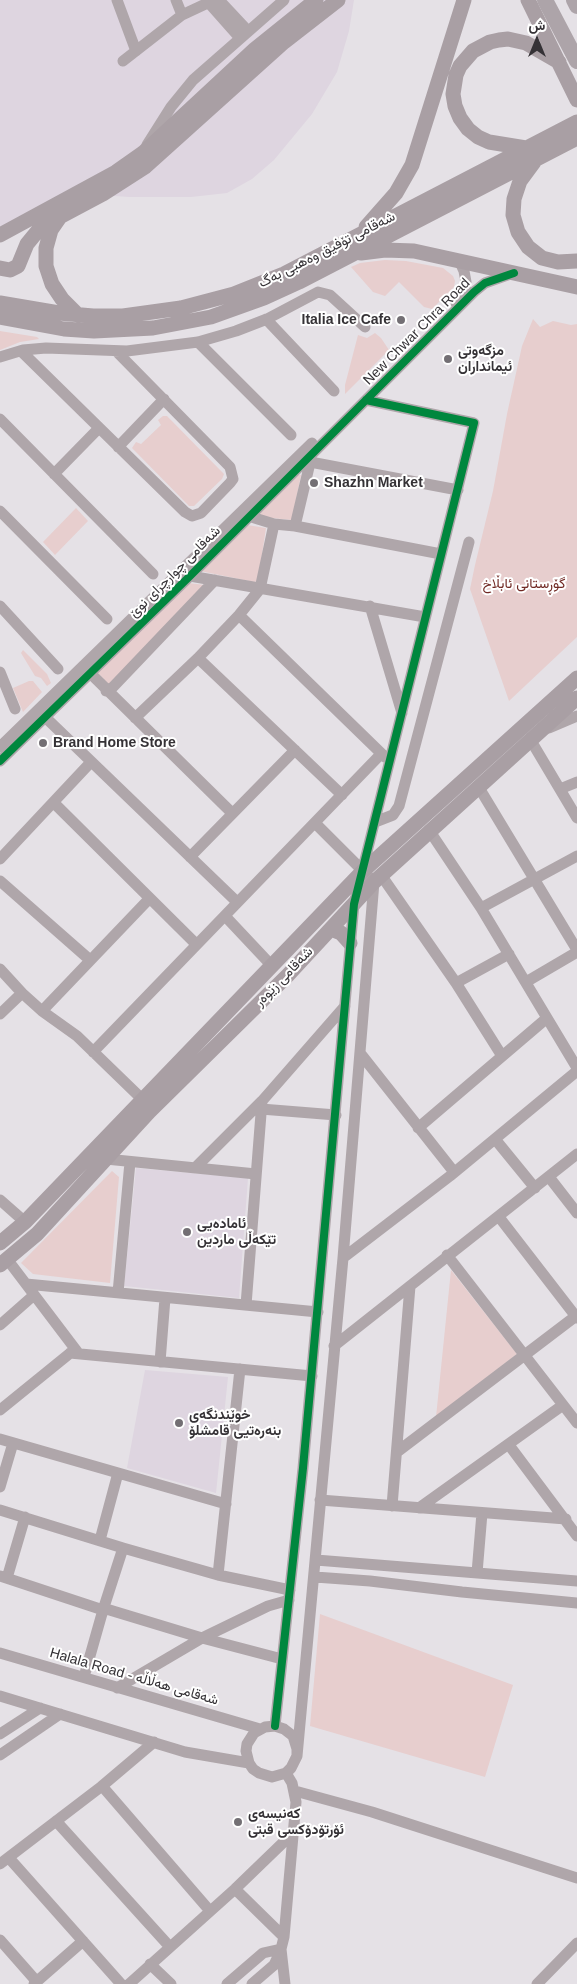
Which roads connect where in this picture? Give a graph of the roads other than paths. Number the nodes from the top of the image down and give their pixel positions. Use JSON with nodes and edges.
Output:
{"nodes":[{"id":1,"x":117,"y":0,"type":"edge"},
{"id":2,"x":176,"y":0,"type":"edge"},
{"id":3,"x":284,"y":0,"type":"edge"},
{"id":4,"x":316,"y":0,"type":"edge"},
{"id":5,"x":338,"y":0,"type":"edge"},
{"id":6,"x":464,"y":0,"type":"edge"},
{"id":7,"x":528,"y":0,"type":"edge"},
{"id":8,"x":545,"y":0,"type":"edge"},
{"id":9,"x":574,"y":0,"type":"edge"},
{"id":10,"x":214,"y":1,"type":"edge"},
{"id":11,"x":577,"y":6,"type":"edge"},
{"id":12,"x":182,"y":14,"type":"junction"},
{"id":13,"x":244,"y":34,"type":"junction"},
{"id":14,"x":136,"y":51,"type":"junction"},
{"id":15,"x":123,"y":61,"type":"dead end"},
{"id":16,"x":577,"y":61,"type":"edge"},
{"id":17,"x":559,"y":62,"type":"junction"},
{"id":18,"x":574,"y":95,"type":"edge"},
{"id":19,"x":577,"y":122,"type":"edge"},
{"id":20,"x":577,"y":138,"type":"edge"},
{"id":21,"x":143,"y":153,"type":"junction"},
{"id":22,"x":531,"y":153,"type":"junction"},
{"id":23,"x":61,"y":215,"type":"junction"},
{"id":24,"x":3,"y":233,"type":"edge"},
{"id":25,"x":360,"y":234,"type":"junction"},
{"id":26,"x":350,"y":255,"type":"junction"},
{"id":27,"x":459,"y":260,"type":"junction"},
{"id":28,"x":577,"y":261,"type":"edge"},
{"id":29,"x":0,"y":268,"type":"edge"},
{"id":30,"x":514,"y":273,"type":"junction"},
{"id":31,"x":577,"y":287,"type":"edge"},
{"id":32,"x":0,"y":303,"type":"edge"},
{"id":33,"x":78,"y":315,"type":"junction"},
{"id":34,"x":0,"y":317,"type":"edge"},
{"id":35,"x":266,"y":319,"type":"junction"},
{"id":36,"x":365,"y":327,"type":"dead end"},
{"id":37,"x":198,"y":342,"type":"junction"},
{"id":38,"x":20,"y":351,"type":"junction"},
{"id":39,"x":116,"y":351,"type":"junction"},
{"id":40,"x":0,"y":357,"type":"edge"},
{"id":41,"x":334,"y":391,"type":"dead end"},
{"id":42,"x":365,"y":396,"type":"junction"},
{"id":43,"x":164,"y":400,"type":"junction"},
{"id":44,"x":0,"y":419,"type":"edge"},
{"id":45,"x":99,"y":428,"type":"junction"},
{"id":46,"x":291,"y":435,"type":"dead end"},
{"id":47,"x":118,"y":447,"type":"junction"},
{"id":48,"x":308,"y":462,"type":"junction"},
{"id":49,"x":54,"y":474,"type":"junction"},
{"id":50,"x":458,"y":490,"type":"junction"},
{"id":51,"x":0,"y":511,"type":"edge"},
{"id":52,"x":248,"y":516,"type":"junction"},
{"id":53,"x":274,"y":524,"type":"junction"},
{"id":54,"x":295,"y":526,"type":"junction"},
{"id":55,"x":469,"y":542,"type":"dead end"},
{"id":56,"x":442,"y":554,"type":"junction"},
{"id":57,"x":152,"y":574,"type":"dead end"},
{"id":58,"x":190,"y":576,"type":"junction"},
{"id":59,"x":215,"y":580,"type":"junction"},
{"id":60,"x":260,"y":589,"type":"junction"},
{"id":61,"x":0,"y":606,"type":"edge"},
{"id":62,"x":370,"y":606,"type":"junction"},
{"id":63,"x":239,"y":615,"type":"junction"},
{"id":64,"x":426,"y":618,"type":"junction"},
{"id":65,"x":107,"y":619,"type":"dead end"},
{"id":66,"x":198,"y":658,"type":"junction"},
{"id":67,"x":58,"y":669,"type":"dead end"},
{"id":68,"x":0,"y":672,"type":"edge"},
{"id":69,"x":90,"y":673,"type":"junction"},
{"id":70,"x":577,"y":678,"type":"edge"},
{"id":71,"x":106,"y":691,"type":"junction"},
{"id":72,"x":577,"y":698,"type":"edge"},
{"id":73,"x":15,"y":709,"type":"dead end"},
{"id":74,"x":402,"y":713,"type":"junction"},
{"id":75,"x":577,"y":716,"type":"edge"},
{"id":76,"x":45,"y":718,"type":"junction"},
{"id":77,"x":134,"y":718,"type":"junction"},
{"id":78,"x":534,"y":736,"type":"junction"},
{"id":79,"x":0,"y":747,"type":"edge"},
{"id":80,"x":295,"y":750,"type":"junction"},
{"id":81,"x":381,"y":754,"type":"junction"},
{"id":82,"x":0,"y":761,"type":"edge"},
{"id":83,"x":91,"y":762,"type":"junction"},
{"id":84,"x":390,"y":762,"type":"junction"},
{"id":85,"x":577,"y":782,"type":"edge"},
{"id":86,"x":478,"y":786,"type":"junction"},
{"id":87,"x":560,"y":789,"type":"junction"},
{"id":88,"x":342,"y":795,"type":"junction"},
{"id":89,"x":54,"y":803,"type":"junction"},
{"id":90,"x":232,"y":813,"type":"junction"},
{"id":91,"x":577,"y":818,"type":"edge"},
{"id":92,"x":375,"y":822,"type":"junction"},
{"id":93,"x":315,"y":823,"type":"junction"},
{"id":94,"x":429,"y":830,"type":"junction"},
{"id":95,"x":577,"y":856,"type":"edge"},
{"id":96,"x":190,"y":857,"type":"junction"},
{"id":97,"x":0,"y":859,"type":"edge"},
{"id":98,"x":372,"y":876,"type":"junction"},
{"id":99,"x":534,"y":878,"type":"junction"},
{"id":100,"x":0,"y":881,"type":"edge"},
{"id":101,"x":149,"y":899,"type":"junction"},
{"id":102,"x":237,"y":902,"type":"junction"},
{"id":103,"x":354,"y":904,"type":"junction"},
{"id":104,"x":481,"y":908,"type":"junction"},
{"id":105,"x":224,"y":916,"type":"junction"},
{"id":106,"x":331,"y":929,"type":"junction"},
{"id":107,"x":350,"y":943,"type":"junction"},
{"id":108,"x":196,"y":944,"type":"junction"},
{"id":109,"x":577,"y":951,"type":"edge"},
{"id":110,"x":509,"y":954,"type":"junction"},
{"id":111,"x":90,"y":960,"type":"junction"},
{"id":112,"x":349,"y":960,"type":"junction"},
{"id":113,"x":368,"y":961,"type":"junction"},
{"id":114,"x":272,"y":966,"type":"junction"},
{"id":115,"x":0,"y":969,"type":"edge"},
{"id":116,"x":526,"y":982,"type":"junction"},
{"id":117,"x":456,"y":983,"type":"junction"},
{"id":118,"x":22,"y":993,"type":"junction"},
{"id":119,"x":345,"y":1006,"type":"junction"},
{"id":120,"x":42,"y":1011,"type":"junction"},
{"id":121,"x":0,"y":1014,"type":"edge"},
{"id":122,"x":547,"y":1018,"type":"junction"},
{"id":123,"x":92,"y":1052,"type":"junction"},
{"id":124,"x":360,"y":1053,"type":"junction"},
{"id":125,"x":502,"y":1056,"type":"junction"},
{"id":126,"x":577,"y":1069,"type":"edge"},
{"id":127,"x":142,"y":1099,"type":"junction"},
{"id":128,"x":262,"y":1105,"type":"junction"},
{"id":129,"x":336,"y":1115,"type":"junction"},
{"id":130,"x":418,"y":1128,"type":"junction"},
{"id":131,"x":495,"y":1139,"type":"junction"},
{"id":132,"x":577,"y":1154,"type":"edge"},
{"id":133,"x":106,"y":1159,"type":"junction"},
{"id":134,"x":130,"y":1162,"type":"junction"},
{"id":135,"x":195,"y":1168,"type":"junction"},
{"id":136,"x":454,"y":1172,"type":"junction"},
{"id":137,"x":256,"y":1174,"type":"junction"},
{"id":138,"x":549,"y":1177,"type":"junction"},
{"id":139,"x":535,"y":1188,"type":"junction"},
{"id":140,"x":0,"y":1200,"type":"edge"},
{"id":141,"x":577,"y":1213,"type":"edge"},
{"id":142,"x":499,"y":1217,"type":"junction"},
{"id":143,"x":25,"y":1222,"type":"junction"},
{"id":144,"x":0,"y":1243,"type":"edge"},
{"id":145,"x":447,"y":1256,"type":"junction"},
{"id":146,"x":343,"y":1258,"type":"junction"},
{"id":147,"x":4,"y":1262,"type":"edge"},
{"id":148,"x":26,"y":1284,"type":"junction"},
{"id":149,"x":410,"y":1286,"type":"junction"},
{"id":150,"x":118,"y":1293,"type":"junction"},
{"id":151,"x":34,"y":1295,"type":"junction"},
{"id":152,"x":165,"y":1298,"type":"junction"},
{"id":153,"x":246,"y":1306,"type":"junction"},
{"id":154,"x":318,"y":1312,"type":"junction"},
{"id":155,"x":576,"y":1317,"type":"edge"},
{"id":156,"x":0,"y":1325,"type":"edge"},
{"id":157,"x":334,"y":1346,"type":"junction"},
{"id":158,"x":75,"y":1352,"type":"junction"},
{"id":159,"x":523,"y":1355,"type":"junction"},
{"id":160,"x":160,"y":1362,"type":"junction"},
{"id":161,"x":240,"y":1369,"type":"junction"},
{"id":162,"x":312,"y":1376,"type":"junction"},
{"id":163,"x":563,"y":1405,"type":"junction"},
{"id":164,"x":0,"y":1410,"type":"edge"},
{"id":165,"x":577,"y":1423,"type":"edge"},
{"id":166,"x":0,"y":1439,"type":"edge"},
{"id":167,"x":13,"y":1443,"type":"junction"},
{"id":168,"x":508,"y":1445,"type":"junction"},
{"id":169,"x":397,"y":1452,"type":"junction"},
{"id":170,"x":303,"y":1468,"type":"junction"},
{"id":171,"x":322,"y":1470,"type":"junction"},
{"id":172,"x":118,"y":1473,"type":"junction"},
{"id":173,"x":0,"y":1487,"type":"edge"},
{"id":174,"x":320,"y":1500,"type":"junction"},
{"id":175,"x":226,"y":1504,"type":"junction"},
{"id":176,"x":392,"y":1506,"type":"junction"},
{"id":177,"x":419,"y":1508,"type":"junction"},
{"id":178,"x":0,"y":1510,"type":"edge"},
{"id":179,"x":482,"y":1513,"type":"junction"},
{"id":180,"x":24,"y":1517,"type":"junction"},
{"id":181,"x":566,"y":1519,"type":"junction"},
{"id":182,"x":577,"y":1536,"type":"edge"},
{"id":183,"x":100,"y":1540,"type":"junction"},
{"id":184,"x":123,"y":1548,"type":"junction"},
{"id":185,"x":316,"y":1560,"type":"junction"},
{"id":186,"x":476,"y":1573,"type":"junction"},
{"id":187,"x":218,"y":1575,"type":"junction"},
{"id":188,"x":3,"y":1577,"type":"edge"},
{"id":189,"x":315,"y":1577,"type":"junction"},
{"id":190,"x":577,"y":1580,"type":"edge"},
{"id":191,"x":289,"y":1595,"type":"junction"},
{"id":192,"x":577,"y":1603,"type":"edge"},
{"id":193,"x":103,"y":1609,"type":"junction"},
{"id":194,"x":202,"y":1638,"type":"junction"},
{"id":195,"x":0,"y":1653,"type":"edge"},
{"id":196,"x":282,"y":1659,"type":"junction"},
{"id":197,"x":84,"y":1677,"type":"junction"},
{"id":198,"x":117,"y":1688,"type":"junction"},
{"id":199,"x":0,"y":1696,"type":"edge"},
{"id":200,"x":40,"y":1708,"type":"junction"},
{"id":201,"x":60,"y":1714,"type":"junction"},
{"id":202,"x":275,"y":1726,"type":"junction"},
{"id":203,"x":260,"y":1729,"type":"junction"},
{"id":204,"x":0,"y":1734,"type":"edge"},
{"id":205,"x":154,"y":1742,"type":"junction"},
{"id":206,"x":0,"y":1755,"type":"edge"},
{"id":207,"x":297,"y":1756,"type":"junction"},
{"id":208,"x":249,"y":1763,"type":"junction"},
{"id":209,"x":286,"y":1773,"type":"junction"},
{"id":210,"x":102,"y":1786,"type":"junction"},
{"id":211,"x":294,"y":1791,"type":"junction"},
{"id":212,"x":56,"y":1821,"type":"junction"},
{"id":213,"x":293,"y":1833,"type":"junction"},
{"id":214,"x":4,"y":1861,"type":"edge"},
{"id":215,"x":577,"y":1878,"type":"edge"},
{"id":216,"x":235,"y":1889,"type":"junction"},
{"id":217,"x":210,"y":1911,"type":"junction"},
{"id":218,"x":284,"y":1937,"type":"junction"},
{"id":219,"x":0,"y":1940,"type":"edge"},
{"id":220,"x":83,"y":1941,"type":"junction"},
{"id":221,"x":577,"y":1943,"type":"edge"},
{"id":222,"x":170,"y":1947,"type":"junction"},
{"id":223,"x":281,"y":1949,"type":"junction"},
{"id":224,"x":150,"y":1964,"type":"junction"},
{"id":225,"x":36,"y":1983,"type":"edge"},
{"id":226,"x":121,"y":1984,"type":"edge"},
{"id":227,"x":129,"y":1984,"type":"edge"},
{"id":228,"x":171,"y":1984,"type":"edge"},
{"id":229,"x":227,"y":1984,"type":"edge"},
{"id":230,"x":252,"y":1984,"type":"edge"},
{"id":231,"x":285,"y":1984,"type":"edge"},
{"id":232,"x":537,"y":1984,"type":"edge"}],
"edges":[{"from":1,"to":14,"type":"street"},
{"from":2,"to":12,"type":"street"},
{"from":3,"to":13,"type":"street"},
{"from":4,"to":21,"type":"main road"},
{"from":5,"to":23,"type":"main road"},
{"from":6,"to":25,"type":"main road"},
{"from":7,"to":17,"type":"main road"},
{"from":8,"to":16,"type":"highway"},
{"from":9,"to":11,"type":"highway"},
{"from":10,"to":12,"type":"street"},
{"from":10,"to":13,"type":"street"},
{"from":12,"to":14,"type":"street"},
{"from":13,"to":21,"type":"street"},
{"from":14,"to":15,"type":"street"},
{"from":17,"to":18,"type":"main road"},
{"from":17,"to":22,"type":"main road"},
{"from":19,"to":22,"type":"main road","name":"شەقامی تۆفیق وەهبی بەگ"},
{"from":20,"to":22,"type":"main road","name":"شەقامی تۆفیق وەهبی بەگ"},
{"from":21,"to":24,"type":"main road"},
{"from":22,"to":25,"type":"main road","name":"شەقامی تۆفیق وەهبی بەگ"},
{"from":22,"to":26,"type":"main road","name":"شەقامی تۆفیق وەهبی بەگ"},
{"from":22,"to":28,"type":"main road"},
{"from":23,"to":29,"type":"main road"},
{"from":23,"to":33,"type":"main road"},
{"from":25,"to":33,"type":"main road","name":"شەقامی تۆفیق وەهبی بەگ"},
{"from":26,"to":27,"type":"main road"},
{"from":26,"to":34,"type":"main road","name":"شەقامی تۆفیق وەهبی بەگ"},
{"from":27,"to":30,"type":"main road"},
{"from":27,"to":42,"type":"street","name":"New Chwar Chra Road"},
{"from":30,"to":31,"type":"main road"},
{"from":30,"to":42,"type":"street","name":"New Chwar Chra Road"},
{"from":32,"to":33,"type":"main road","name":"شەقامی تۆفیق وەهبی بەگ"},
{"from":35,"to":36,"type":"street"},
{"from":35,"to":37,"type":"street"},
{"from":35,"to":41,"type":"street"},
{"from":37,"to":39,"type":"street"},
{"from":37,"to":46,"type":"street"},
{"from":38,"to":39,"type":"street"},
{"from":38,"to":40,"type":"street"},
{"from":38,"to":45,"type":"street"},
{"from":39,"to":43,"type":"street"},
{"from":42,"to":48,"type":"street","name":"شەقامی چوارچرای نوێ"},
{"from":42,"to":50,"type":"street"},
{"from":42,"to":79,"type":"street","name":"شەقامی چوارچرای نوێ"},
{"from":43,"to":47,"type":"street"},
{"from":43,"to":47,"type":"street"},
{"from":44,"to":49,"type":"street"},
{"from":45,"to":47,"type":"street"},
{"from":45,"to":49,"type":"street"},
{"from":48,"to":50,"type":"street"},
{"from":48,"to":52,"type":"street","name":"شەقامی چوارچرای نوێ"},
{"from":48,"to":54,"type":"street"},
{"from":49,"to":57,"type":"street"},
{"from":50,"to":56,"type":"street"},
{"from":51,"to":65,"type":"street"},
{"from":52,"to":53,"type":"street"},
{"from":52,"to":58,"type":"street","name":"شەقامی چوارچرای نوێ"},
{"from":53,"to":54,"type":"street"},
{"from":53,"to":60,"type":"street"},
{"from":54,"to":56,"type":"street"},
{"from":55,"to":92,"type":"street"},
{"from":56,"to":64,"type":"street"},
{"from":58,"to":59,"type":"street"},
{"from":58,"to":69,"type":"street","name":"شەقامی چوارچرای نوێ"},
{"from":59,"to":60,"type":"street"},
{"from":59,"to":71,"type":"street"},
{"from":60,"to":62,"type":"street"},
{"from":60,"to":63,"type":"street"},
{"from":61,"to":67,"type":"street"},
{"from":62,"to":64,"type":"street"},
{"from":62,"to":74,"type":"street"},
{"from":63,"to":66,"type":"street"},
{"from":63,"to":81,"type":"street"},
{"from":64,"to":74,"type":"street"},
{"from":66,"to":77,"type":"street"},
{"from":66,"to":80,"type":"street"},
{"from":68,"to":73,"type":"street"},
{"from":69,"to":71,"type":"street"},
{"from":69,"to":76,"type":"street","name":"شەقامی چوارچرای نوێ"},
{"from":70,"to":98,"type":"main road","name":"شەقامی زێوەر"},
{"from":71,"to":77,"type":"street"},
{"from":72,"to":78,"type":"main road","name":"شەقامی زێوەر"},
{"from":74,"to":84,"type":"street"},
{"from":75,"to":78,"type":"street"},
{"from":76,"to":82,"type":"street","name":"شەقامی چوارچرای نوێ"},
{"from":76,"to":83,"type":"street"},
{"from":77,"to":90,"type":"street"},
{"from":78,"to":86,"type":"main road","name":"شەقامی زێوەر"},
{"from":78,"to":87,"type":"street"},
{"from":80,"to":88,"type":"street"},
{"from":80,"to":90,"type":"street"},
{"from":81,"to":84,"type":"street"},
{"from":81,"to":88,"type":"street"},
{"from":83,"to":89,"type":"street"},
{"from":83,"to":96,"type":"street"},
{"from":84,"to":92,"type":"street"},
{"from":85,"to":87,"type":"street"},
{"from":86,"to":94,"type":"main road","name":"شەقامی زێوەر"},
{"from":86,"to":99,"type":"street"},
{"from":87,"to":91,"type":"street"},
{"from":88,"to":93,"type":"street"},
{"from":89,"to":97,"type":"street"},
{"from":89,"to":101,"type":"street"},
{"from":90,"to":96,"type":"street"},
{"from":92,"to":98,"type":"street"},
{"from":93,"to":98,"type":"street"},
{"from":93,"to":102,"type":"street"},
{"from":94,"to":98,"type":"main road","name":"شەقامی زێوەر"},
{"from":94,"to":104,"type":"street"},
{"from":95,"to":99,"type":"street"},
{"from":96,"to":102,"type":"street"},
{"from":98,"to":103,"type":"main road","name":"شەقامی زێوەر"},
{"from":98,"to":113,"type":"street"},
{"from":98,"to":114,"type":"main road","name":"شەقامی زێوەر"},
{"from":98,"to":117,"type":"street"},
{"from":99,"to":104,"type":"street"},
{"from":99,"to":109,"type":"street"},
{"from":100,"to":111,"type":"street"},
{"from":101,"to":108,"type":"street"},
{"from":101,"to":111,"type":"street"},
{"from":102,"to":105,"type":"street"},
{"from":103,"to":106,"type":"main road","name":"شەقامی زێوەر"},
{"from":103,"to":107,"type":"street"},
{"from":104,"to":110,"type":"street"},
{"from":105,"to":108,"type":"street"},
{"from":105,"to":114,"type":"street"},
{"from":106,"to":107,"type":"main road"},
{"from":106,"to":133,"type":"main road","name":"شەقامی زێوەر"},
{"from":107,"to":112,"type":"street"},
{"from":108,"to":123,"type":"street"},
{"from":109,"to":116,"type":"street"},
{"from":110,"to":116,"type":"street"},
{"from":110,"to":117,"type":"street"},
{"from":111,"to":120,"type":"street"},
{"from":112,"to":113,"type":"street"},
{"from":112,"to":119,"type":"street"},
{"from":113,"to":124,"type":"street"},
{"from":114,"to":127,"type":"main road","name":"شەقامی زێوەر"},
{"from":115,"to":118,"type":"street"},
{"from":116,"to":122,"type":"street"},
{"from":117,"to":125,"type":"street"},
{"from":118,"to":120,"type":"street"},
{"from":118,"to":121,"type":"street"},
{"from":119,"to":128,"type":"street"},
{"from":119,"to":129,"type":"street"},
{"from":120,"to":123,"type":"street"},
{"from":122,"to":125,"type":"street"},
{"from":122,"to":126,"type":"street"},
{"from":123,"to":127,"type":"street"},
{"from":124,"to":130,"type":"street"},
{"from":124,"to":146,"type":"street"},
{"from":125,"to":130,"type":"street"},
{"from":126,"to":131,"type":"street"},
{"from":127,"to":143,"type":"main road","name":"شەقامی زێوەر"},
{"from":128,"to":129,"type":"street"},
{"from":128,"to":135,"type":"street"},
{"from":128,"to":137,"type":"street"},
{"from":129,"to":154,"type":"street"},
{"from":130,"to":136,"type":"street"},
{"from":131,"to":136,"type":"street"},
{"from":131,"to":139,"type":"street"},
{"from":132,"to":138,"type":"street"},
{"from":133,"to":134,"type":"street"},
{"from":133,"to":147,"type":"main road","name":"شەقامی زێوەر"},
{"from":134,"to":135,"type":"street"},
{"from":134,"to":150,"type":"street"},
{"from":135,"to":137,"type":"street"},
{"from":136,"to":146,"type":"street"},
{"from":137,"to":153,"type":"street"},
{"from":138,"to":139,"type":"street"},
{"from":138,"to":141,"type":"street"},
{"from":139,"to":142,"type":"street"},
{"from":140,"to":143,"type":"street"},
{"from":142,"to":145,"type":"street"},
{"from":142,"to":155,"type":"street"},
{"from":143,"to":144,"type":"main road","name":"شەقامی زێوەر"},
{"from":145,"to":149,"type":"street"},
{"from":145,"to":159,"type":"street"},
{"from":146,"to":157,"type":"street"},
{"from":147,"to":148,"type":"street"},
{"from":148,"to":150,"type":"street"},
{"from":148,"to":151,"type":"street"},
{"from":149,"to":157,"type":"street"},
{"from":149,"to":169,"type":"street"},
{"from":150,"to":152,"type":"street"},
{"from":151,"to":156,"type":"street"},
{"from":151,"to":158,"type":"street"},
{"from":152,"to":153,"type":"street"},
{"from":152,"to":160,"type":"street"},
{"from":153,"to":154,"type":"street"},
{"from":154,"to":162,"type":"street"},
{"from":155,"to":159,"type":"street"},
{"from":157,"to":171,"type":"street"},
{"from":158,"to":160,"type":"street"},
{"from":158,"to":164,"type":"street"},
{"from":159,"to":163,"type":"street"},
{"from":159,"to":169,"type":"street"},
{"from":160,"to":161,"type":"street"},
{"from":161,"to":162,"type":"street"},
{"from":161,"to":175,"type":"street"},
{"from":162,"to":170,"type":"street"},
{"from":163,"to":165,"type":"street"},
{"from":163,"to":168,"type":"street"},
{"from":166,"to":167,"type":"street"},
{"from":167,"to":172,"type":"street"},
{"from":167,"to":173,"type":"street"},
{"from":168,"to":177,"type":"street"},
{"from":168,"to":181,"type":"street"},
{"from":169,"to":176,"type":"street"},
{"from":170,"to":171,"type":"street"},
{"from":170,"to":191,"type":"street"},
{"from":171,"to":174,"type":"street"},
{"from":172,"to":175,"type":"street"},
{"from":172,"to":183,"type":"street"},
{"from":174,"to":176,"type":"street"},
{"from":174,"to":185,"type":"street"},
{"from":175,"to":187,"type":"street"},
{"from":176,"to":177,"type":"street"},
{"from":177,"to":179,"type":"street"},
{"from":178,"to":180,"type":"street"},
{"from":179,"to":181,"type":"street"},
{"from":179,"to":186,"type":"street"},
{"from":180,"to":183,"type":"street"},
{"from":180,"to":188,"type":"street"},
{"from":181,"to":182,"type":"street"},
{"from":183,"to":184,"type":"street"},
{"from":184,"to":187,"type":"street"},
{"from":184,"to":193,"type":"street"},
{"from":185,"to":186,"type":"street"},
{"from":185,"to":189,"type":"street"},
{"from":186,"to":190,"type":"street"},
{"from":187,"to":191,"type":"street"},
{"from":188,"to":193,"type":"street"},
{"from":189,"to":192,"type":"street"},
{"from":189,"to":207,"type":"street"},
{"from":191,"to":194,"type":"street"},
{"from":191,"to":196,"type":"street"},
{"from":193,"to":194,"type":"street"},
{"from":193,"to":197,"type":"street"},
{"from":194,"to":196,"type":"street"},
{"from":194,"to":198,"type":"street"},
{"from":195,"to":197,"type":"street","name":"Halala Road - شەقامی هەڵاڵە"},
{"from":196,"to":202,"type":"street"},
{"from":197,"to":198,"type":"street","name":"Halala Road - شەقامی هەڵاڵە"},
{"from":198,"to":203,"type":"street","name":"Halala Road - شەقامی هەڵاڵە"},
{"from":199,"to":200,"type":"street"},
{"from":200,"to":201,"type":"street"},
{"from":200,"to":204,"type":"street"},
{"from":201,"to":205,"type":"street"},
{"from":201,"to":206,"type":"street"},
{"from":202,"to":203,"type":"street"},
{"from":202,"to":207,"type":"street"},
{"from":203,"to":208,"type":"street"},
{"from":205,"to":208,"type":"street"},
{"from":205,"to":210,"type":"street"},
{"from":207,"to":209,"type":"street"},
{"from":208,"to":209,"type":"street"},
{"from":209,"to":211,"type":"street"},
{"from":210,"to":212,"type":"street"},
{"from":210,"to":217,"type":"street"},
{"from":211,"to":213,"type":"street"},
{"from":211,"to":215,"type":"street"},
{"from":212,"to":214,"type":"street"},
{"from":212,"to":222,"type":"street"},
{"from":213,"to":216,"type":"street"},
{"from":213,"to":218,"type":"street"},
{"from":214,"to":220,"type":"street"},
{"from":216,"to":217,"type":"street"},
{"from":216,"to":218,"type":"street"},
{"from":217,"to":222,"type":"street"},
{"from":218,"to":223,"type":"street"},
{"from":219,"to":225,"type":"street"},
{"from":220,"to":225,"type":"street"},
{"from":220,"to":226,"type":"street"},
{"from":221,"to":232,"type":"street"},
{"from":222,"to":224,"type":"street"},
{"from":223,"to":229,"type":"street"},
{"from":223,"to":230,"type":"street"},
{"from":223,"to":231,"type":"street"},
{"from":224,"to":227,"type":"street"},
{"from":224,"to":228,"type":"street"}]}
